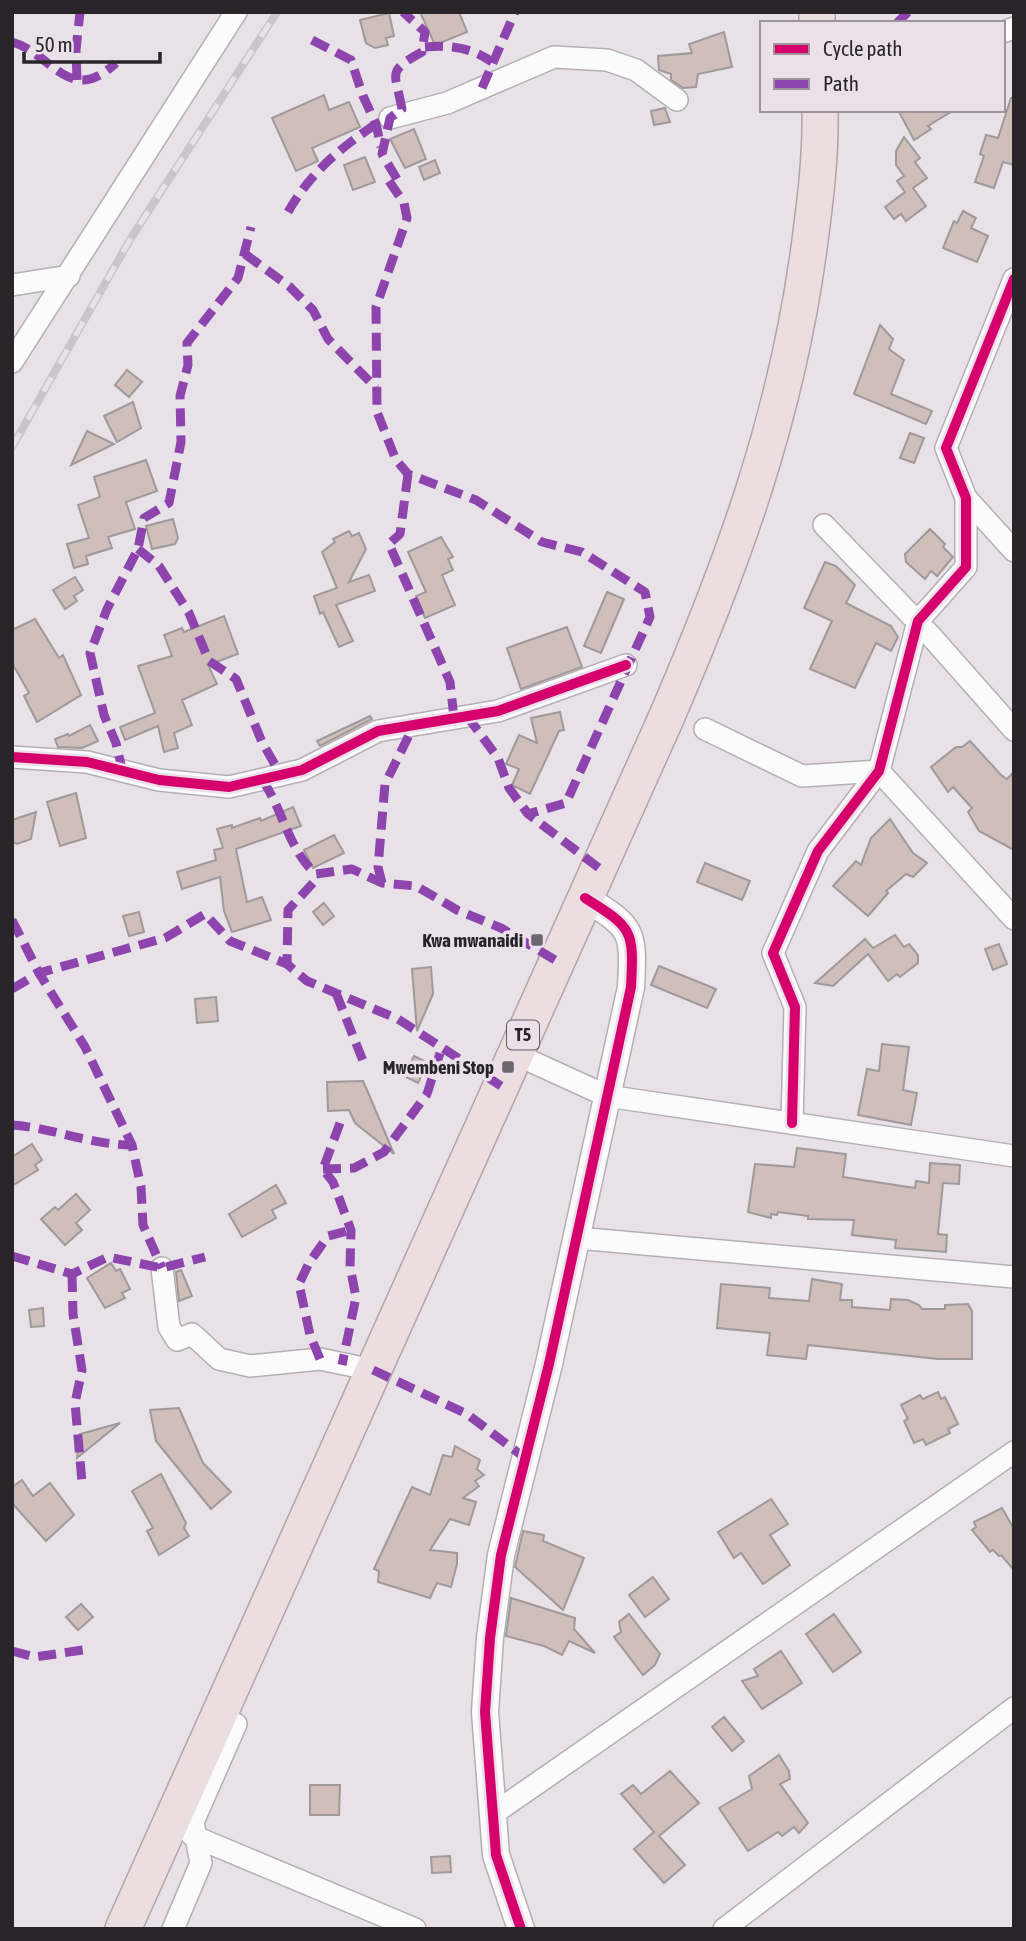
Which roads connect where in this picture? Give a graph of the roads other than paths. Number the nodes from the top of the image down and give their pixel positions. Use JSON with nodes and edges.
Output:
{"nodes":[{"id":1,"x":236,"y":12,"type":"edge"},
{"id":2,"x":677,"y":100,"type":"dead end"},
{"id":3,"x":820,"y":112,"type":"edge"},
{"id":4,"x":390,"y":118,"type":"dead end"},
{"id":5,"x":69,"y":276,"type":"junction"},
{"id":6,"x":12,"y":285,"type":"edge"},
{"id":7,"x":1012,"y":288,"type":"edge"},
{"id":8,"x":12,"y":362,"type":"edge"},
{"id":9,"x":966,"y":498,"type":"junction"},
{"id":10,"x":824,"y":525,"type":"dead end"},
{"id":11,"x":1014,"y":551,"type":"edge"},
{"id":12,"x":918,"y":621,"type":"junction"},
{"id":13,"x":626,"y":665,"type":"dead end"},
{"id":14,"x":705,"y":729,"type":"dead end"},
{"id":15,"x":1014,"y":730,"type":"edge"},
{"id":16,"x":12,"y":757,"type":"edge"},
{"id":17,"x":879,"y":771,"type":"junction"},
{"id":18,"x":585,"y":898,"type":"junction"},
{"id":19,"x":1014,"y":919,"type":"edge"},
{"id":20,"x":515,"y":1054,"type":"junction"},
{"id":21,"x":607,"y":1096,"type":"junction"},
{"id":22,"x":792,"y":1123,"type":"junction"},
{"id":23,"x":1014,"y":1156,"type":"edge"},
{"id":24,"x":577,"y":1238,"type":"junction"},
{"id":25,"x":162,"y":1268,"type":"dead end"},
{"id":26,"x":1014,"y":1277,"type":"edge"},
{"id":27,"x":373,"y":1370,"type":"junction"},
{"id":28,"x":1014,"y":1452,"type":"edge"},
{"id":29,"x":1014,"y":1708,"type":"edge"},
{"id":30,"x":236,"y":1724,"type":"dead end"},
{"id":31,"x":493,"y":1814,"type":"junction"},
{"id":32,"x":183,"y":1826,"type":"junction"},
{"id":33,"x":122,"y":1929,"type":"edge"},
{"id":34,"x":173,"y":1929,"type":"edge"},
{"id":35,"x":415,"y":1929,"type":"edge"},
{"id":36,"x":521,"y":1929,"type":"edge"},
{"id":37,"x":724,"y":1929,"type":"edge"}],
"edges":[{"from":1,"to":5,"type":"street"},
{"from":2,"to":4,"type":"street"},
{"from":3,"to":18,"type":"highway","number":"T5"},
{"from":5,"to":6,"type":"street"},
{"from":5,"to":8,"type":"street"},
{"from":7,"to":9,"type":"street"},
{"from":9,"to":11,"type":"street"},
{"from":9,"to":12,"type":"street"},
{"from":10,"to":12,"type":"street"},
{"from":12,"to":15,"type":"street"},
{"from":12,"to":17,"type":"street"},
{"from":13,"to":16,"type":"street"},
{"from":14,"to":17,"type":"street"},
{"from":17,"to":19,"type":"street"},
{"from":17,"to":22,"type":"street"},
{"from":18,"to":20,"type":"highway","number":"T5"},
{"from":18,"to":21,"type":"street"},
{"from":20,"to":21,"type":"street"},
{"from":20,"to":27,"type":"highway","number":"T5"},
{"from":21,"to":22,"type":"street"},
{"from":21,"to":24,"type":"street"},
{"from":22,"to":23,"type":"street"},
{"from":24,"to":26,"type":"street"},
{"from":24,"to":31,"type":"street"},
{"from":25,"to":27,"type":"street"},
{"from":27,"to":32,"type":"highway","number":"T5"},
{"from":28,"to":31,"type":"street"},
{"from":29,"to":37,"type":"street"},
{"from":30,"to":32,"type":"street"},
{"from":31,"to":36,"type":"street"},
{"from":32,"to":33,"type":"highway","number":"T5"},
{"from":32,"to":34,"type":"street"},
{"from":32,"to":35,"type":"street"}]}
